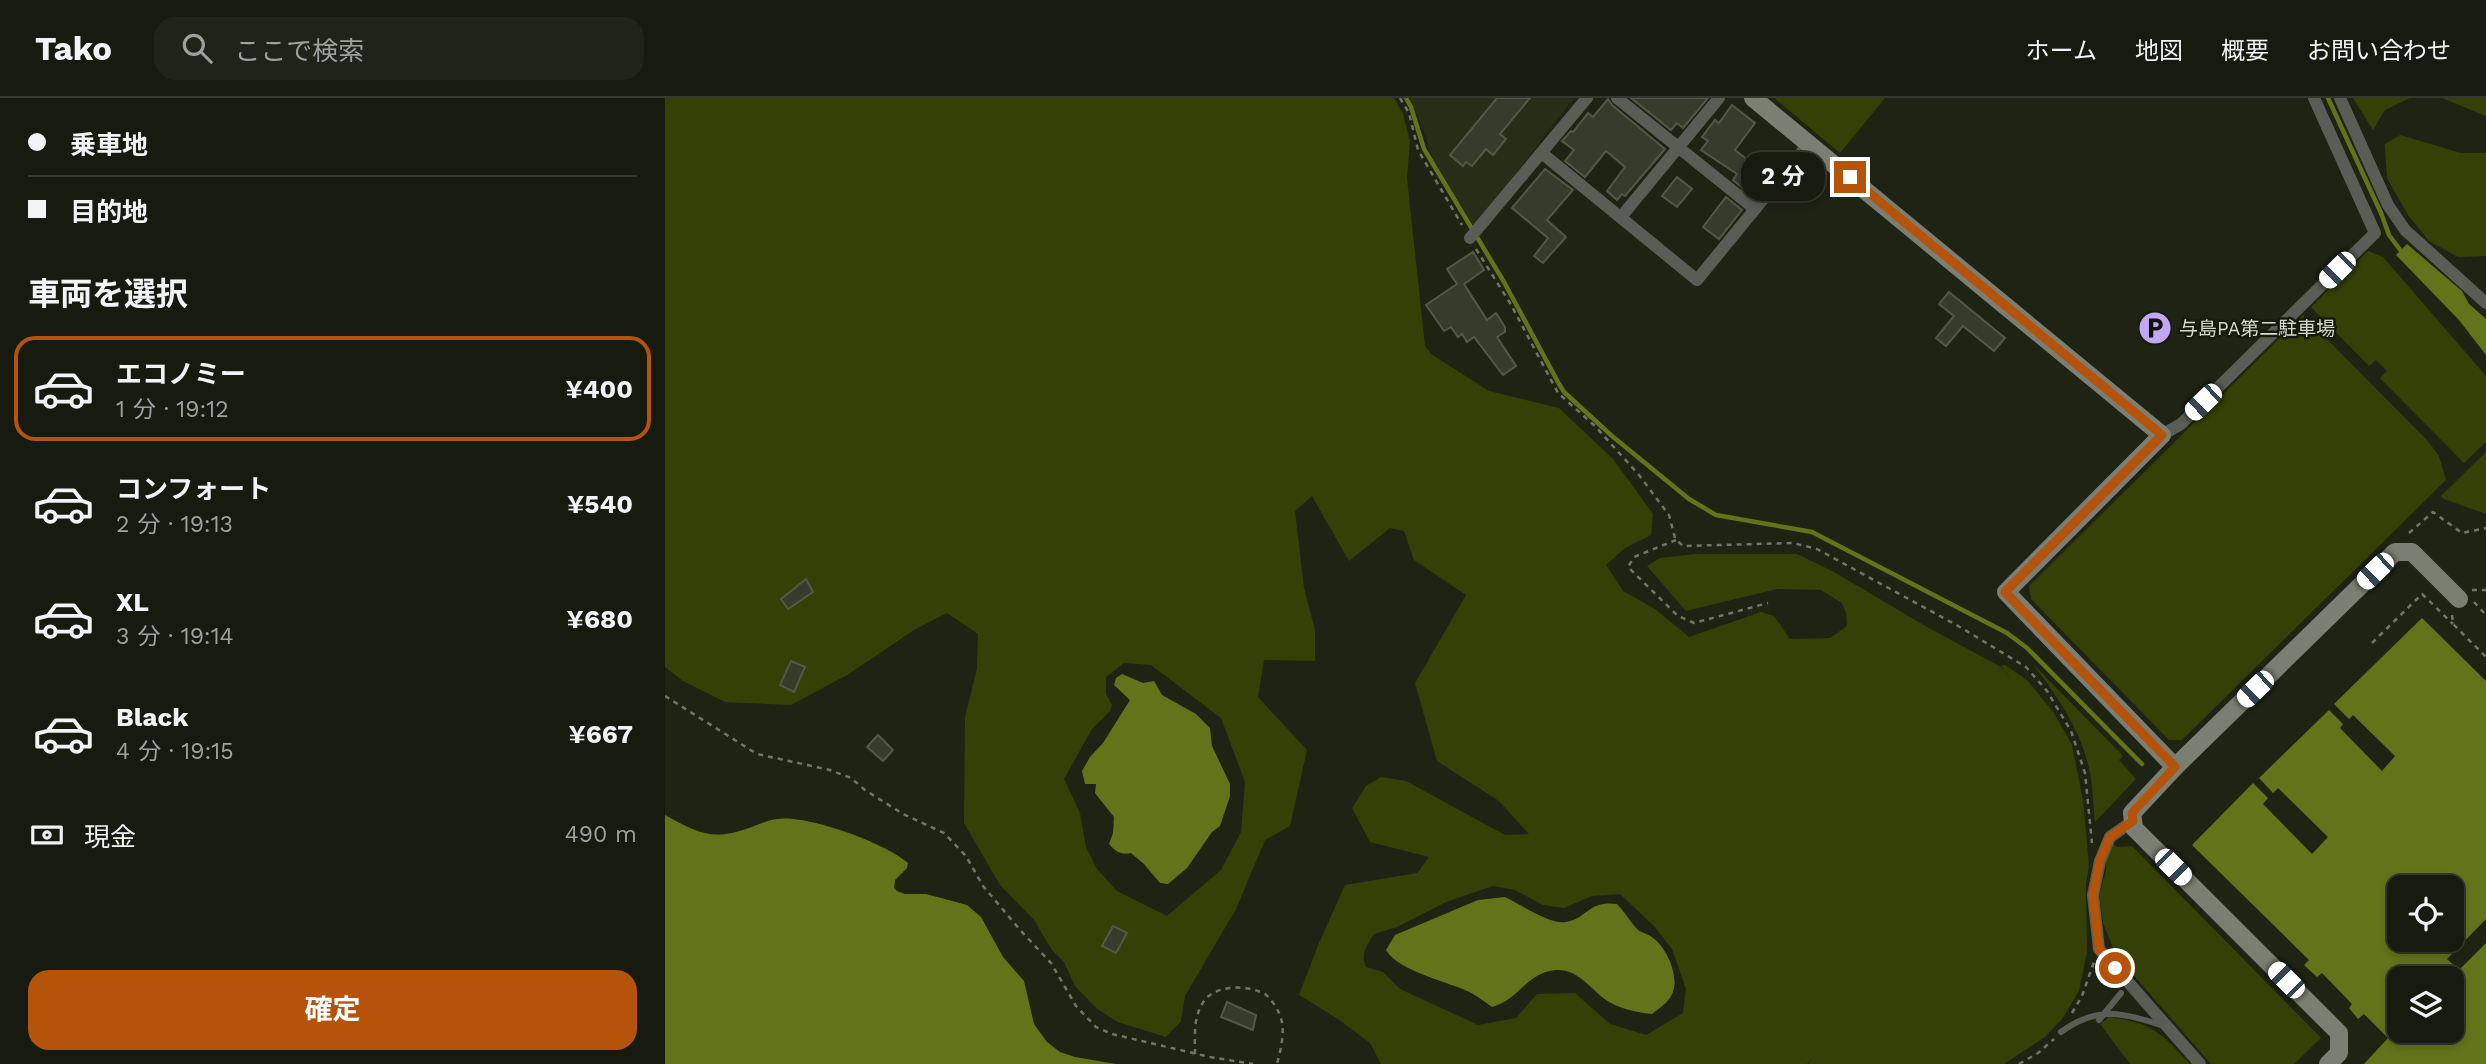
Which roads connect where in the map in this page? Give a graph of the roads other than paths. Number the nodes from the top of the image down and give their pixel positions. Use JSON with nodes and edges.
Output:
{"nodes":[{"id":1,"x":1587,"y":98,"type":"edge"},
{"id":2,"x":1617,"y":98,"type":"edge"},
{"id":3,"x":1719,"y":98,"type":"edge"},
{"id":4,"x":1753,"y":98,"type":"edge"},
{"id":5,"x":2314,"y":98,"type":"edge"},
{"id":6,"x":2340,"y":98,"type":"edge"},
{"id":7,"x":1809,"y":143,"type":"junction"},
{"id":8,"x":1678,"y":148,"type":"junction"},
{"id":9,"x":1543,"y":154,"type":"junction"},
{"id":10,"x":1755,"y":209,"type":"junction"},
{"id":11,"x":1621,"y":217,"type":"junction"},
{"id":12,"x":1473,"y":235,"type":"road end"},
{"id":13,"x":2486,"y":303,"type":"edge"},
{"id":14,"x":2162,"y":435,"type":"junction"},
{"id":15,"x":2463,"y":600,"type":"road end"},
{"id":16,"x":2175,"y":767,"type":"junction"},
{"id":17,"x":2133,"y":821,"type":"junction"},
{"id":18,"x":2120,"y":993,"type":"dead end"},
{"id":19,"x":2104,"y":1014,"type":"junction"},
{"id":20,"x":2099,"y":1020,"type":"dead end"},
{"id":21,"x":2166,"y":1027,"type":"junction"},
{"id":22,"x":2061,"y":1032,"type":"road end"},
{"id":23,"x":2200,"y":1064,"type":"edge"},
{"id":24,"x":2328,"y":1064,"type":"edge"}],
"edges":[{"from":1,"to":9,"type":"street"},
{"from":2,"to":8,"type":"street"},
{"from":3,"to":8,"type":"street"},
{"from":4,"to":7,"type":"street"},
{"from":5,"to":14,"type":"street"},
{"from":6,"to":13,"type":"street"},
{"from":7,"to":10,"type":"street"},
{"from":7,"to":14,"type":"street"},
{"from":8,"to":10,"type":"street"},
{"from":8,"to":11,"type":"street"},
{"from":9,"to":11,"type":"street"},
{"from":9,"to":12,"type":"street"},
{"from":10,"to":11,"type":"street"},
{"from":14,"to":16,"type":"street"},
{"from":15,"to":16,"type":"street"},
{"from":16,"to":17,"type":"street"},
{"from":17,"to":21,"type":"street"},
{"from":17,"to":24,"type":"street"},
{"from":18,"to":19,"type":"lane"},
{"from":19,"to":20,"type":"lane"},
{"from":19,"to":21,"type":"lane"},
{"from":19,"to":22,"type":"lane"},
{"from":21,"to":23,"type":"street"}]}
